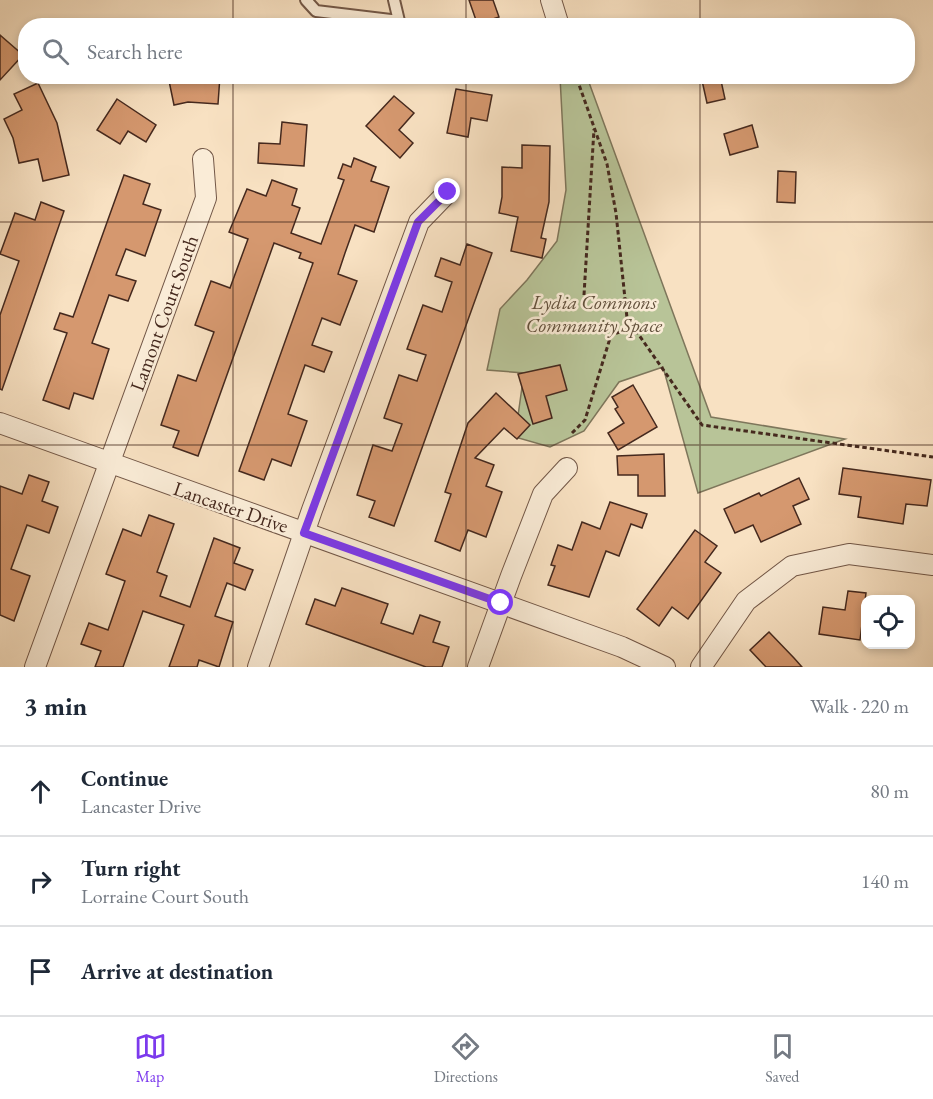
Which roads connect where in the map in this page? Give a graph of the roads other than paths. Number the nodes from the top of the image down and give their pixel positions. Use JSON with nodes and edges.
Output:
{"nodes":[{"id":1,"x":306,"y":0,"type":"edge"},
{"id":2,"x":394,"y":0,"type":"edge"},
{"id":3,"x":551,"y":0,"type":"edge"},
{"id":4,"x":374,"y":18,"type":"edge"},
{"id":5,"x":398,"y":18,"type":"edge"},
{"id":6,"x":557,"y":18,"type":"edge"},
{"id":7,"x":203,"y":159,"type":"dead end"},
{"id":8,"x":448,"y":192,"type":"dead end"},
{"id":9,"x":0,"y":423,"type":"edge"},
{"id":10,"x":110,"y":464,"type":"junction"},
{"id":11,"x":567,"y":468,"type":"dead end"},
{"id":12,"x":304,"y":533,"type":"junction"},
{"id":13,"x":933,"y":565,"type":"edge"},
{"id":14,"x":501,"y":603,"type":"junction"},
{"id":15,"x":35,"y":667,"type":"edge"},
{"id":16,"x":258,"y":667,"type":"edge"},
{"id":17,"x":478,"y":667,"type":"edge"},
{"id":18,"x":665,"y":667,"type":"edge"},
{"id":19,"x":701,"y":667,"type":"edge"}],
"edges":[{"from":1,"to":4,"type":"lane"},
{"from":2,"to":5,"type":"lane"},
{"from":3,"to":6,"type":"street"},
{"from":7,"to":10,"type":"street","name":"Lamont Court South"},
{"from":8,"to":12,"type":"street"},
{"from":9,"to":10,"type":"street","name":"Lancaster Drive"},
{"from":10,"to":12,"type":"street","name":"Lancaster Drive"},
{"from":10,"to":15,"type":"street","name":"Lamont Court South"},
{"from":11,"to":14,"type":"street"},
{"from":12,"to":14,"type":"street","name":"Lancaster Drive"},
{"from":12,"to":16,"type":"street"},
{"from":13,"to":19,"type":"street"},
{"from":14,"to":17,"type":"street"},
{"from":14,"to":18,"type":"street","name":"Lancaster Drive"}]}
